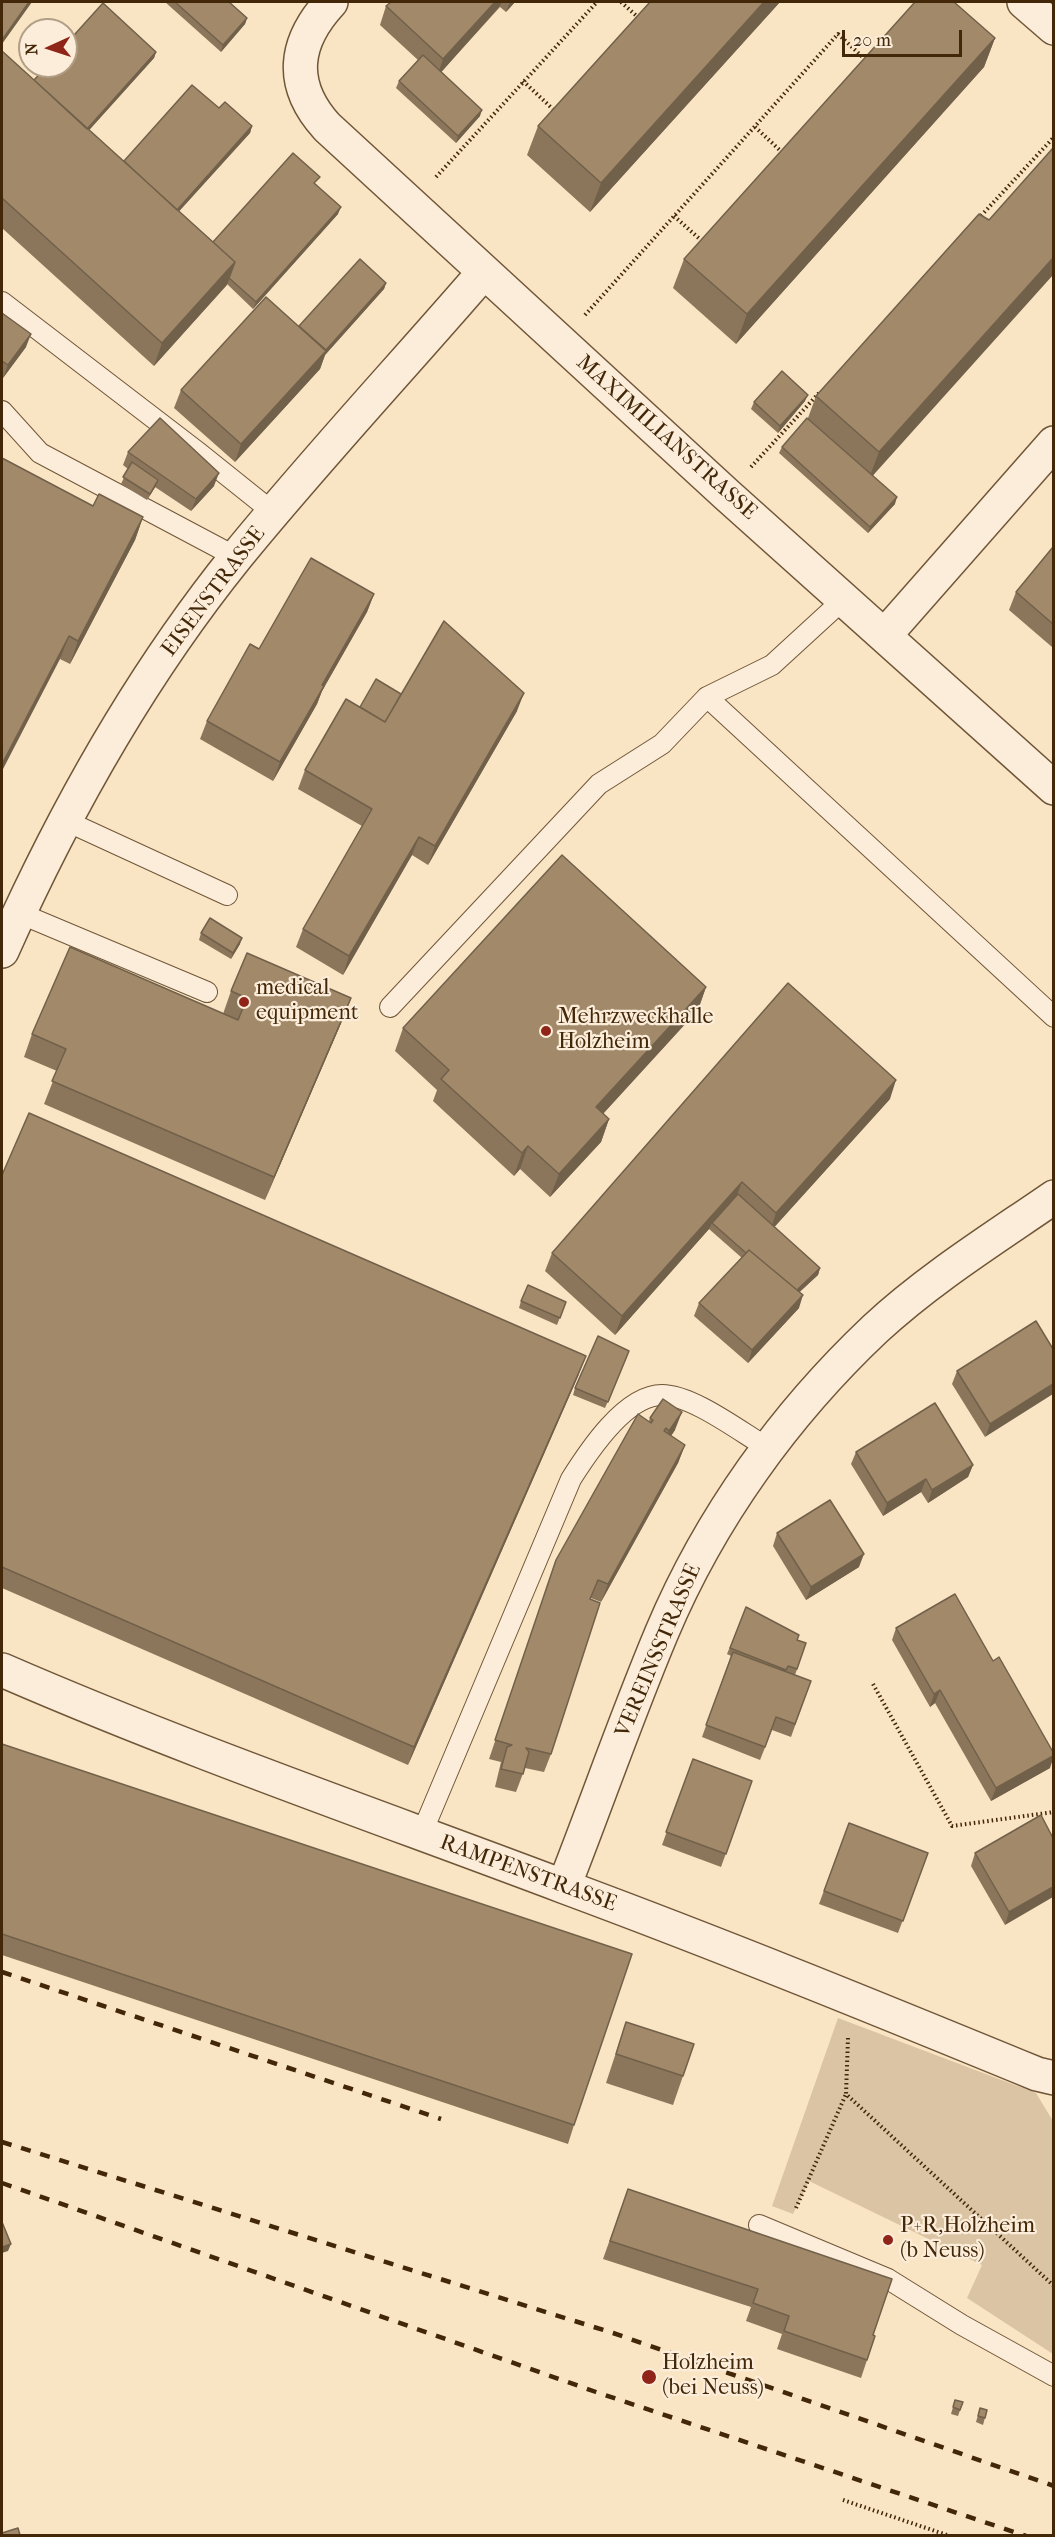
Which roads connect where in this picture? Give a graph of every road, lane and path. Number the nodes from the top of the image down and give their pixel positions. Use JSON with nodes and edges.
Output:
{"nodes":[{"id":1,"x":331,"y":2,"type":"edge"},
{"id":2,"x":597,"y":2,"type":"edge"},
{"id":3,"x":621,"y":2,"type":"edge"},
{"id":4,"x":1024,"y":2,"type":"edge"},
{"id":5,"x":645,"y":24,"type":"edge"},
{"id":6,"x":1053,"y":28,"type":"edge"},
{"id":7,"x":873,"y":66,"type":"edge"},
{"id":8,"x":524,"y":81,"type":"junction"},
{"id":9,"x":562,"y":117,"type":"edge"},
{"id":10,"x":755,"y":126,"type":"junction"},
{"id":11,"x":1053,"y":137,"type":"edge"},
{"id":12,"x":789,"y":158,"type":"edge"},
{"id":13,"x":1017,"y":177,"type":"junction"},
{"id":14,"x":1024,"y":184,"type":"edge"},
{"id":15,"x":411,"y":204,"type":"junction"},
{"id":16,"x":674,"y":216,"type":"junction"},
{"id":17,"x":970,"y":228,"type":"edge"},
{"id":18,"x":710,"y":248,"type":"edge"},
{"id":19,"x":484,"y":272,"type":"junction"},
{"id":20,"x":2,"y":302,"type":"edge"},
{"id":21,"x":560,"y":342,"type":"junction"},
{"id":22,"x":820,"y":391,"type":"edge"},
{"id":23,"x":2,"y":411,"type":"edge"},
{"id":24,"x":1053,"y":443,"type":"edge"},
{"id":25,"x":726,"y":494,"type":"junction"},
{"id":26,"x":274,"y":513,"type":"junction"},
{"id":27,"x":236,"y":557,"type":"junction"},
{"id":28,"x":844,"y":599,"type":"junction"},
{"id":29,"x":885,"y":635,"type":"junction"},
{"id":30,"x":707,"y":697,"type":"junction"},
{"id":31,"x":1053,"y":788,"type":"edge"},
{"id":32,"x":64,"y":820,"type":"junction"},
{"id":33,"x":227,"y":895,"type":"dead end"},
{"id":34,"x":19,"y":913,"type":"junction"},
{"id":35,"x":2,"y":951,"type":"edge"},
{"id":36,"x":207,"y":992,"type":"dead end"},
{"id":37,"x":390,"y":1007,"type":"dead end"},
{"id":38,"x":1053,"y":1017,"type":"edge"},
{"id":39,"x":1053,"y":1197,"type":"edge"},
{"id":40,"x":768,"y":1448,"type":"junction"},
{"id":41,"x":2,"y":1670,"type":"edge"},
{"id":42,"x":873,"y":1684,"type":"dead end"},
{"id":43,"x":1053,"y":1812,"type":"edge"},
{"id":44,"x":421,"y":1835,"type":"junction"},
{"id":45,"x":564,"y":1886,"type":"junction"},
{"id":46,"x":858,"y":2000,"type":"junction"},
{"id":47,"x":1053,"y":2078,"type":"edge"},
{"id":48,"x":846,"y":2094,"type":"junction"},
{"id":49,"x":759,"y":2225,"type":"dead end"},
{"id":50,"x":785,"y":2234,"type":"junction"},
{"id":51,"x":1053,"y":2286,"type":"edge"},
{"id":52,"x":1053,"y":2376,"type":"edge"},
{"id":53,"x":843,"y":2500,"type":"dead end"},
{"id":54,"x":950,"y":2535,"type":"edge"}],
"edges":[{"from":1,"to":15,"type":"street","name":"MAXIMILIANSTRASSE"},
{"from":2,"to":8,"type":"path"},
{"from":3,"to":5,"type":"path"},
{"from":4,"to":6,"type":"street"},
{"from":7,"to":10,"type":"path"},
{"from":8,"to":9,"type":"path"},
{"from":8,"to":15,"type":"path"},
{"from":10,"to":12,"type":"path"},
{"from":10,"to":16,"type":"path"},
{"from":11,"to":13,"type":"path"},
{"from":13,"to":14,"type":"path"},
{"from":13,"to":17,"type":"path"},
{"from":15,"to":19,"type":"street","name":"MAXIMILIANSTRASSE"},
{"from":16,"to":18,"type":"path"},
{"from":16,"to":21,"type":"path"},
{"from":19,"to":21,"type":"street","name":"MAXIMILIANSTRASSE"},
{"from":19,"to":26,"type":"street","name":"EISENSTRASSE"},
{"from":20,"to":26,"type":"lane"},
{"from":21,"to":25,"type":"street","name":"MAXIMILIANSTRASSE"},
{"from":22,"to":25,"type":"path"},
{"from":23,"to":27,"type":"lane"},
{"from":24,"to":29,"type":"street"},
{"from":25,"to":28,"type":"street","name":"MAXIMILIANSTRASSE"},
{"from":26,"to":27,"type":"street","name":"EISENSTRASSE"},
{"from":27,"to":32,"type":"street","name":"EISENSTRASSE"},
{"from":28,"to":29,"type":"street","name":"MAXIMILIANSTRASSE"},
{"from":28,"to":30,"type":"lane"},
{"from":29,"to":31,"type":"street","name":"MAXIMILIANSTRASSE"},
{"from":30,"to":37,"type":"lane"},
{"from":30,"to":38,"type":"lane"},
{"from":32,"to":33,"type":"lane"},
{"from":32,"to":34,"type":"street","name":"EISENSTRASSE"},
{"from":34,"to":35,"type":"street","name":"EISENSTRASSE"},
{"from":34,"to":36,"type":"lane"},
{"from":39,"to":40,"type":"street","name":"VEREINSSTRASSE"},
{"from":40,"to":44,"type":"lane"},
{"from":40,"to":45,"type":"street","name":"VEREINSSTRASSE"},
{"from":41,"to":44,"type":"street","name":"RAMPENSTRASSE"},
{"from":42,"to":43,"type":"path"},
{"from":44,"to":45,"type":"street","name":"RAMPENSTRASSE"},
{"from":45,"to":46,"type":"street","name":"RAMPENSTRASSE"},
{"from":46,"to":47,"type":"street","name":"RAMPENSTRASSE"},
{"from":46,"to":48,"type":"path"},
{"from":48,"to":50,"type":"path"},
{"from":48,"to":51,"type":"path"},
{"from":49,"to":50,"type":"lane"},
{"from":50,"to":52,"type":"lane"},
{"from":53,"to":54,"type":"path"}]}
